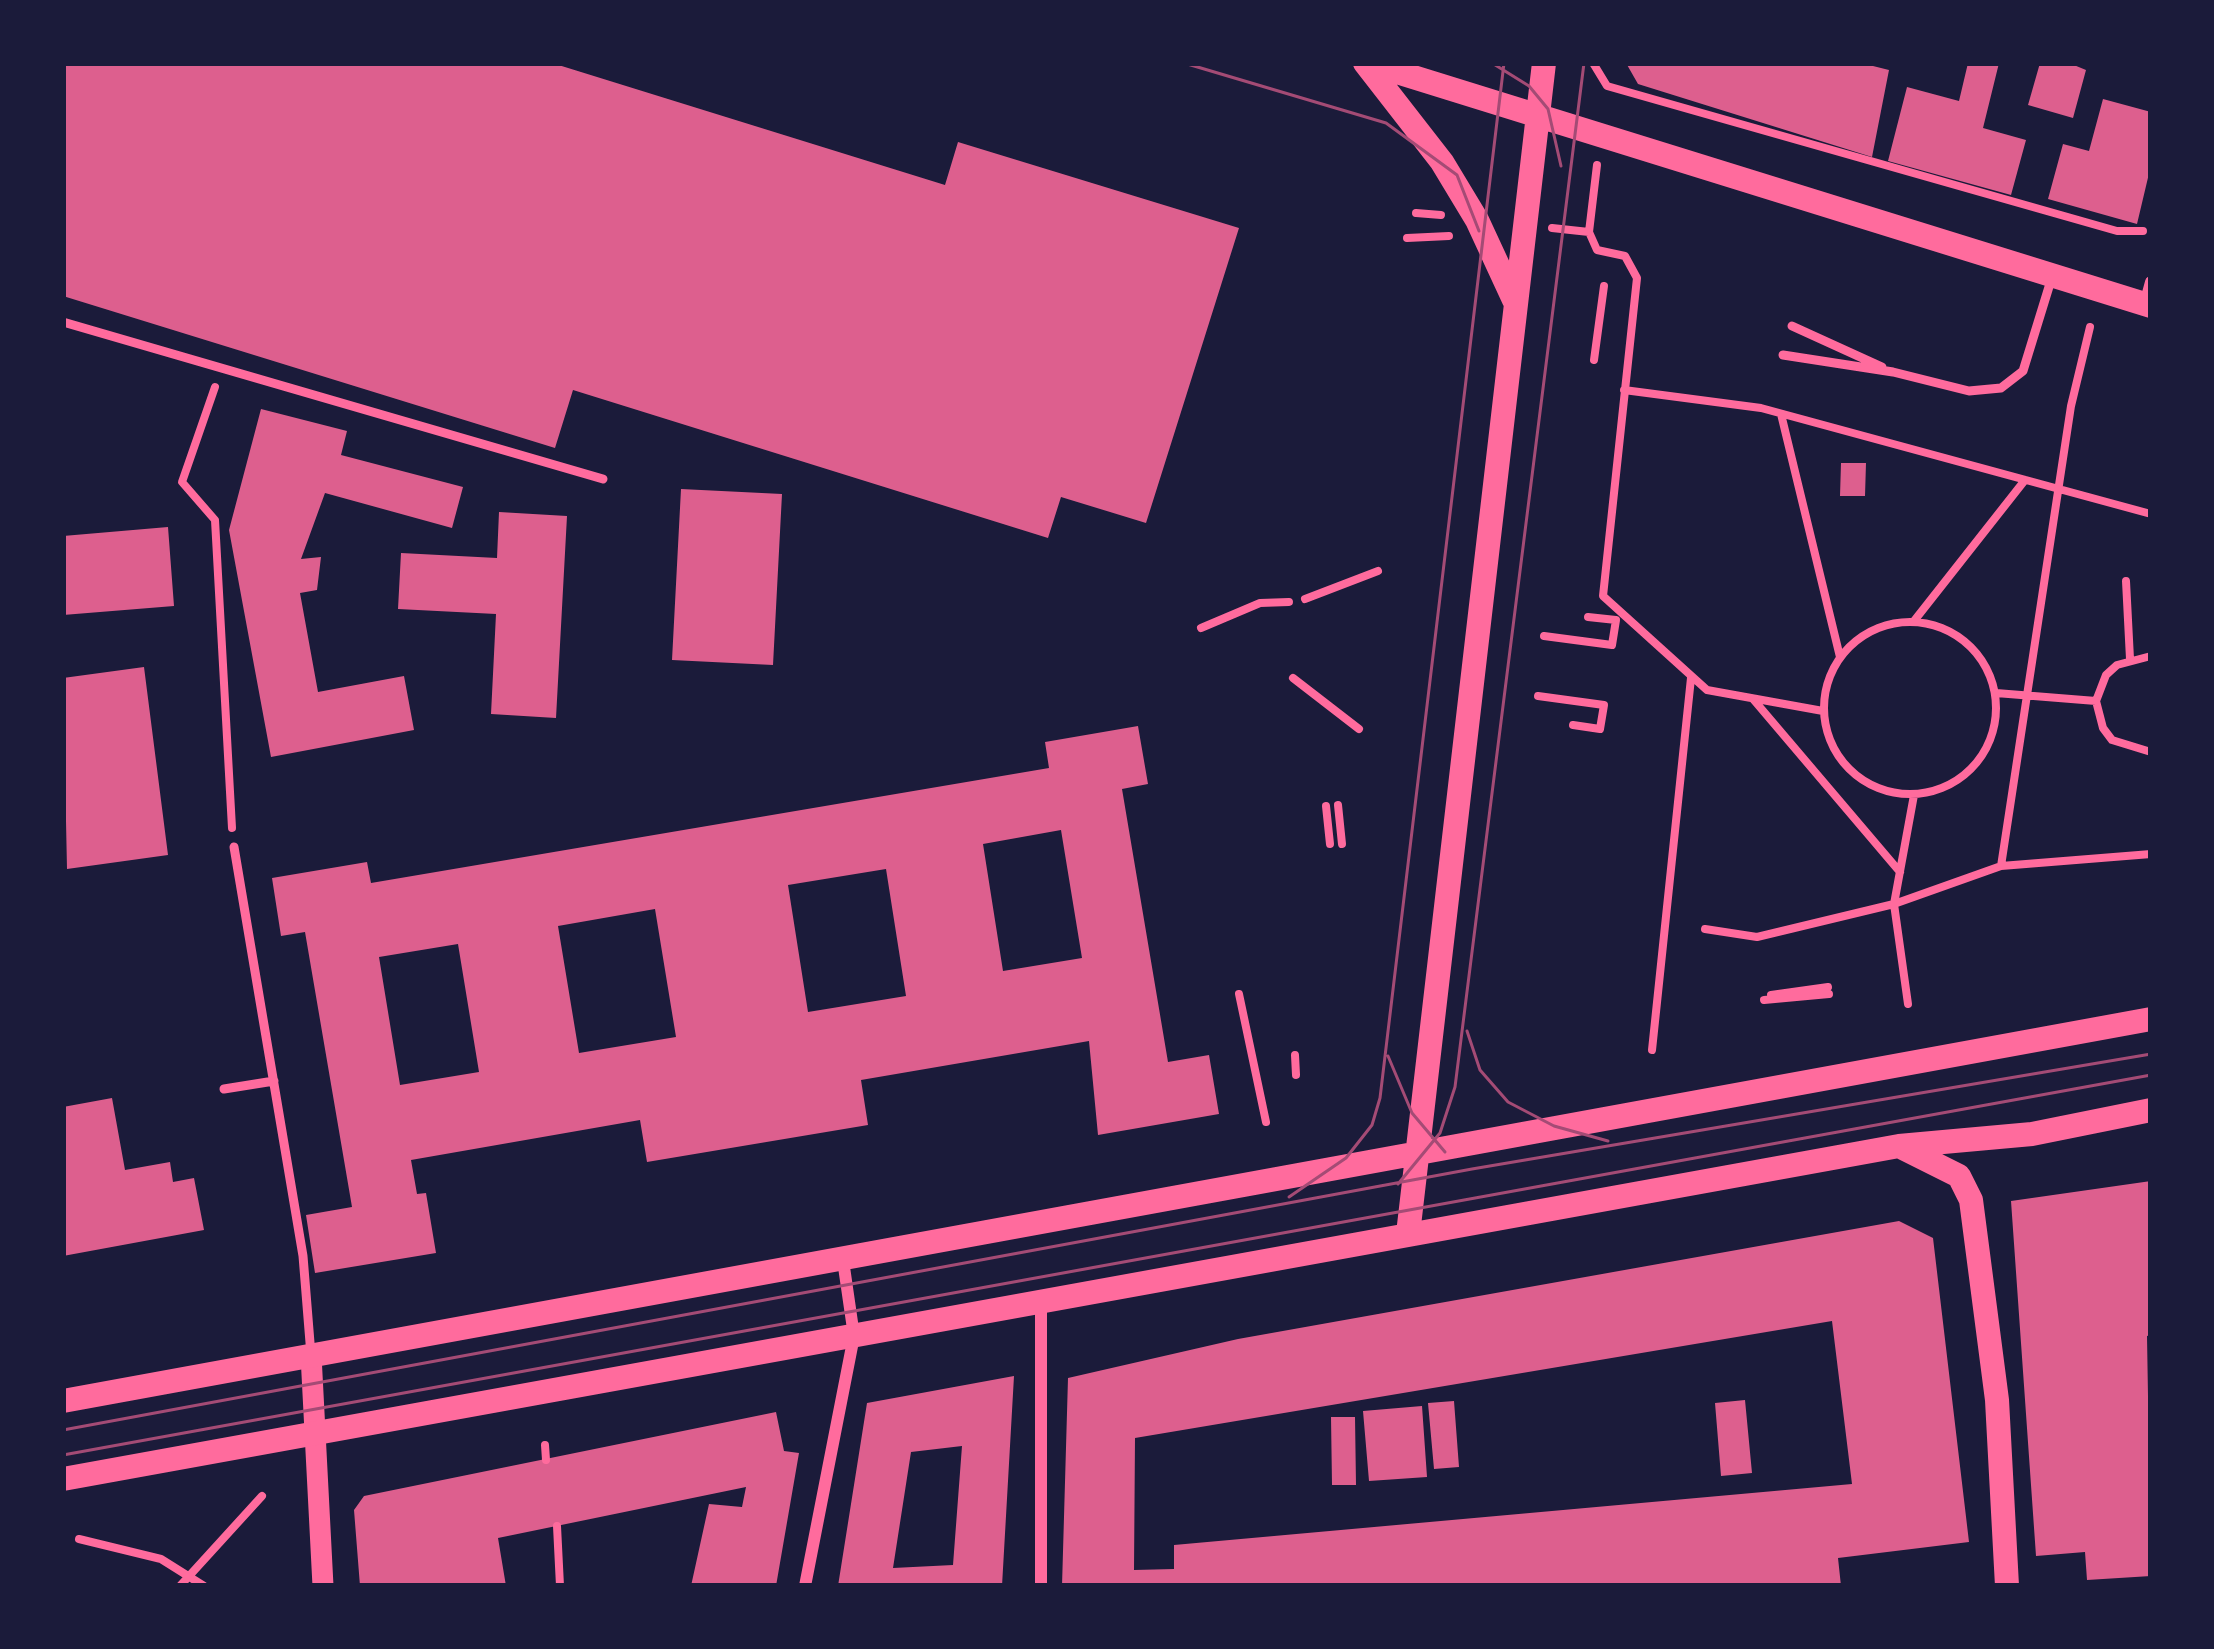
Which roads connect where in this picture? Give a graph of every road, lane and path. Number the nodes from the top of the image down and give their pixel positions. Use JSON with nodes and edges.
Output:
{"nodes":[{"id":1,"x":1366,"y":63,"type":"edge"},
{"id":2,"x":1544,"y":63,"type":"edge"},
{"id":3,"x":1593,"y":63,"type":"edge"},
{"id":4,"x":1538,"y":112,"type":"junction"},
{"id":5,"x":1592,"y":206,"type":"dead end"},
{"id":6,"x":1572,"y":230,"type":"dead end"},
{"id":7,"x":2144,"y":231,"type":"dead end"},
{"id":8,"x":1589,"y":232,"type":"junction"},
{"id":9,"x":1449,"y":236,"type":"dead end"},
{"id":10,"x":1407,"y":238,"type":"dead end"},
{"id":11,"x":2052,"y":277,"type":"junction"},
{"id":12,"x":1604,"y":286,"type":"dead end"},
{"id":13,"x":2149,"y":298,"type":"edge"},
{"id":14,"x":1515,"y":302,"type":"junction"},
{"id":15,"x":63,"y":322,"type":"edge"},
{"id":16,"x":1792,"y":326,"type":"dead end"},
{"id":17,"x":2090,"y":327,"type":"dead end"},
{"id":18,"x":1783,"y":355,"type":"dead end"},
{"id":19,"x":1594,"y":360,"type":"dead end"},
{"id":20,"x":221,"y":370,"type":"junction"},
{"id":21,"x":1893,"y":372,"type":"junction"},
{"id":22,"x":1624,"y":390,"type":"junction"},
{"id":23,"x":1781,"y":413,"type":"junction"},
{"id":24,"x":603,"y":479,"type":"dead end"},
{"id":25,"x":2025,"y":480,"type":"junction"},
{"id":26,"x":2061,"y":490,"type":"junction"},
{"id":27,"x":2151,"y":514,"type":"edge"},
{"id":28,"x":1378,"y":571,"type":"dead end"},
{"id":29,"x":2126,"y":581,"type":"dead end"},
{"id":30,"x":1304,"y":599,"type":"dead end"},
{"id":31,"x":1289,"y":602,"type":"dead end"},
{"id":32,"x":1588,"y":617,"type":"dead end"},
{"id":33,"x":1914,"y":621,"type":"junction"},
{"id":34,"x":1202,"y":628,"type":"dead end"},
{"id":35,"x":1544,"y":636,"type":"dead end"},
{"id":36,"x":2151,"y":656,"type":"edge"},
{"id":37,"x":1840,"y":658,"type":"junction"},
{"id":38,"x":2130,"y":658,"type":"junction"},
{"id":39,"x":1691,"y":676,"type":"junction"},
{"id":40,"x":1293,"y":678,"type":"dead end"},
{"id":41,"x":1996,"y":693,"type":"junction"},
{"id":42,"x":1538,"y":696,"type":"dead end"},
{"id":43,"x":1752,"y":698,"type":"junction"},
{"id":44,"x":2028,"y":698,"type":"junction"},
{"id":45,"x":2096,"y":701,"type":"junction"},
{"id":46,"x":1823,"y":711,"type":"junction"},
{"id":47,"x":1573,"y":725,"type":"dead end"},
{"id":48,"x":1359,"y":729,"type":"dead end"},
{"id":49,"x":2151,"y":752,"type":"edge"},
{"id":50,"x":1914,"y":795,"type":"junction"},
{"id":51,"x":229,"y":803,"type":"dead end"},
{"id":52,"x":1338,"y":805,"type":"dead end"},
{"id":53,"x":1326,"y":806,"type":"dead end"},
{"id":54,"x":1330,"y":844,"type":"dead end"},
{"id":55,"x":1342,"y":844,"type":"dead end"},
{"id":56,"x":234,"y":847,"type":"dead end"},
{"id":57,"x":2151,"y":854,"type":"edge"},
{"id":58,"x":2002,"y":866,"type":"junction"},
{"id":59,"x":1900,"y":872,"type":"junction"},
{"id":60,"x":1894,"y":904,"type":"junction"},
{"id":61,"x":1705,"y":929,"type":"dead end"},
{"id":62,"x":1829,"y":990,"type":"dead end"},
{"id":63,"x":1239,"y":994,"type":"dead end"},
{"id":64,"x":1763,"y":998,"type":"dead end"},
{"id":65,"x":1908,"y":1004,"type":"dead end"},
{"id":66,"x":2151,"y":1019,"type":"edge"},
{"id":67,"x":1652,"y":1051,"type":"dead end"},
{"id":68,"x":1295,"y":1055,"type":"dead end"},
{"id":69,"x":1296,"y":1075,"type":"dead end"},
{"id":70,"x":274,"y":1081,"type":"junction"},
{"id":71,"x":224,"y":1089,"type":"dead end"},
{"id":72,"x":2151,"y":1110,"type":"edge"},
{"id":73,"x":1266,"y":1122,"type":"dead end"},
{"id":74,"x":1899,"y":1146,"type":"junction"},
{"id":75,"x":1417,"y":1152,"type":"junction"},
{"id":76,"x":1408,"y":1234,"type":"junction"},
{"id":77,"x":843,"y":1260,"type":"junction"},
{"id":78,"x":1041,"y":1302,"type":"junction"},
{"id":79,"x":854,"y":1336,"type":"junction"},
{"id":80,"x":311,"y":1355,"type":"junction"},
{"id":81,"x":63,"y":1401,"type":"edge"},
{"id":82,"x":315,"y":1432,"type":"junction"},
{"id":83,"x":544,"y":1445,"type":"dead end"},
{"id":84,"x":547,"y":1460,"type":"dead end"},
{"id":85,"x":63,"y":1479,"type":"edge"},
{"id":86,"x":262,"y":1496,"type":"dead end"},
{"id":87,"x":557,"y":1526,"type":"dead end"},
{"id":88,"x":79,"y":1538,"type":"dead end"},
{"id":89,"x":191,"y":1577,"type":"junction"},
{"id":90,"x":181,"y":1586,"type":"edge"},
{"id":91,"x":204,"y":1586,"type":"edge"},
{"id":92,"x":323,"y":1586,"type":"edge"},
{"id":93,"x":560,"y":1586,"type":"edge"},
{"id":94,"x":805,"y":1586,"type":"edge"},
{"id":95,"x":1041,"y":1586,"type":"edge"},
{"id":96,"x":2007,"y":1586,"type":"edge"}],
"edges":[{"from":1,"to":4,"type":"main road"},
{"from":1,"to":14,"type":"main road"},
{"from":2,"to":4,"type":"main road"},
{"from":3,"to":7,"type":"path"},
{"from":4,"to":11,"type":"main road"},
{"from":4,"to":14,"type":"main road"},
{"from":5,"to":8,"type":"path"},
{"from":6,"to":8,"type":"path"},
{"from":8,"to":22,"type":"path"},
{"from":9,"to":10,"type":"path"},
{"from":11,"to":13,"type":"main road"},
{"from":11,"to":21,"type":"lane"},
{"from":12,"to":19,"type":"path"},
{"from":14,"to":75,"type":"main road"},
{"from":15,"to":20,"type":"lane"},
{"from":16,"to":21,"type":"lane"},
{"from":17,"to":26,"type":"path"},
{"from":18,"to":21,"type":"lane"},
{"from":20,"to":24,"type":"lane"},
{"from":20,"to":51,"type":"path"},
{"from":22,"to":23,"type":"path"},
{"from":22,"to":39,"type":"path"},
{"from":23,"to":25,"type":"path"},
{"from":23,"to":37,"type":"path"},
{"from":25,"to":26,"type":"path"},
{"from":25,"to":33,"type":"path"},
{"from":26,"to":27,"type":"path"},
{"from":26,"to":44,"type":"path"},
{"from":28,"to":30,"type":"path"},
{"from":29,"to":38,"type":"path"},
{"from":31,"to":34,"type":"path"},
{"from":32,"to":35,"type":"path"},
{"from":33,"to":37,"type":"path"},
{"from":33,"to":41,"type":"path"},
{"from":36,"to":38,"type":"path"},
{"from":37,"to":46,"type":"path"},
{"from":38,"to":45,"type":"path"},
{"from":39,"to":43,"type":"path"},
{"from":39,"to":67,"type":"path"},
{"from":40,"to":48,"type":"path"},
{"from":41,"to":44,"type":"path"},
{"from":41,"to":50,"type":"path"},
{"from":42,"to":47,"type":"path"},
{"from":43,"to":46,"type":"path"},
{"from":43,"to":59,"type":"path"},
{"from":44,"to":45,"type":"path"},
{"from":44,"to":58,"type":"path"},
{"from":45,"to":49,"type":"path"},
{"from":46,"to":50,"type":"path"},
{"from":50,"to":59,"type":"path"},
{"from":52,"to":55,"type":"path"},
{"from":53,"to":54,"type":"path"},
{"from":56,"to":70,"type":"lane"},
{"from":57,"to":58,"type":"path"},
{"from":58,"to":60,"type":"path"},
{"from":59,"to":60,"type":"path"},
{"from":60,"to":61,"type":"path"},
{"from":60,"to":65,"type":"path"},
{"from":62,"to":64,"type":"path"},
{"from":63,"to":73,"type":"path"},
{"from":66,"to":75,"type":"main road"},
{"from":68,"to":69,"type":"path"},
{"from":70,"to":71,"type":"lane"},
{"from":70,"to":80,"type":"lane"},
{"from":72,"to":74,"type":"main road"},
{"from":74,"to":76,"type":"main road"},
{"from":74,"to":96,"type":"main road"},
{"from":75,"to":76,"type":"main road"},
{"from":75,"to":77,"type":"main road"},
{"from":76,"to":78,"type":"main road"},
{"from":77,"to":79,"type":"street"},
{"from":77,"to":80,"type":"main road"},
{"from":78,"to":79,"type":"main road"},
{"from":78,"to":95,"type":"street"},
{"from":79,"to":82,"type":"main road"},
{"from":79,"to":94,"type":"street"},
{"from":80,"to":81,"type":"main road"},
{"from":80,"to":82,"type":"street"},
{"from":82,"to":85,"type":"main road"},
{"from":82,"to":92,"type":"street"},
{"from":83,"to":84,"type":"path"},
{"from":86,"to":89,"type":"path"},
{"from":87,"to":93,"type":"path"},
{"from":88,"to":89,"type":"path"},
{"from":89,"to":90,"type":"path"},
{"from":89,"to":91,"type":"path"}]}
